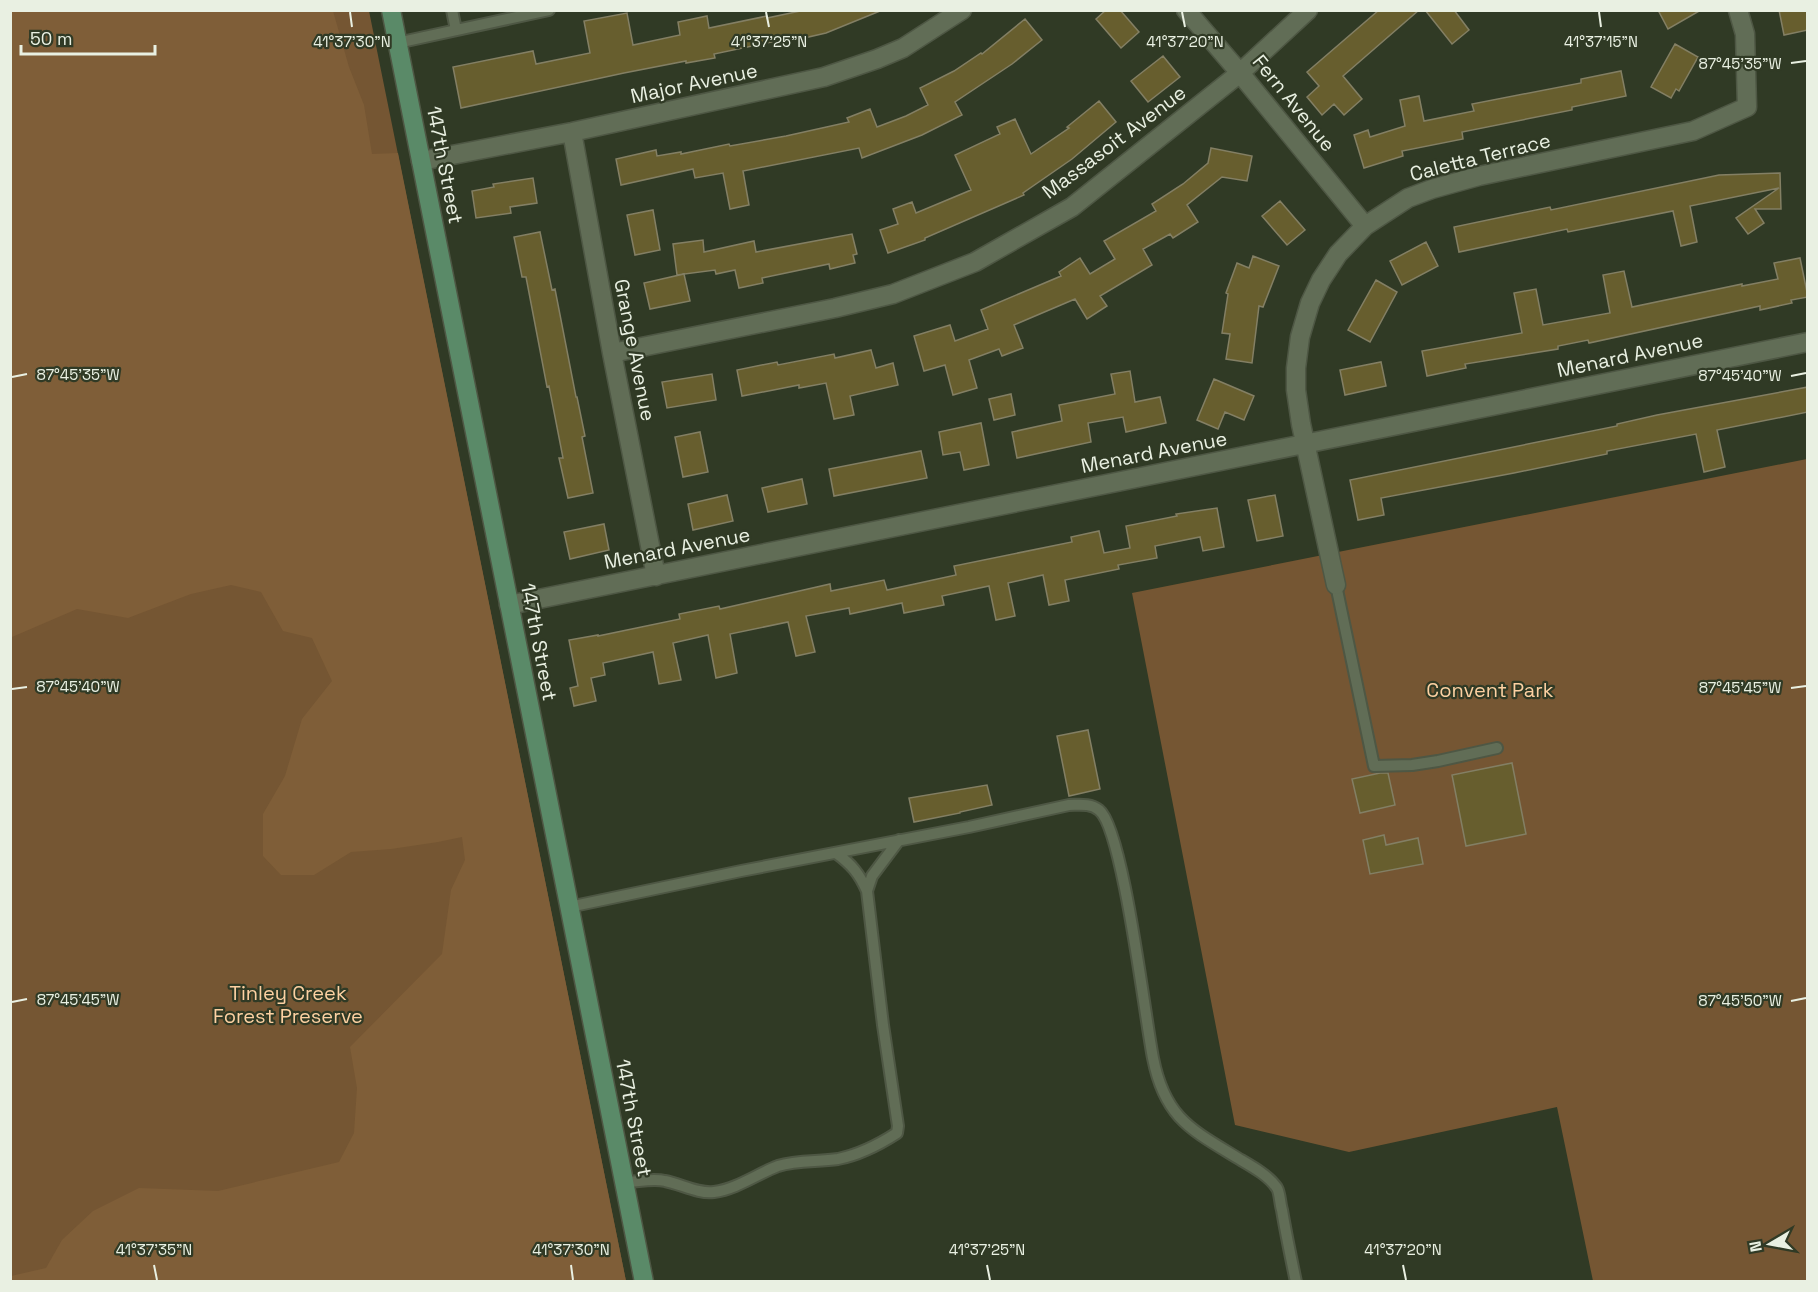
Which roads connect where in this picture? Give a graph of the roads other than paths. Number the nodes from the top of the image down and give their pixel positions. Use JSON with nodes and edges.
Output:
{"nodes":[{"id":1,"x":391,"y":10,"type":"edge"},
{"id":2,"x":452,"y":10,"type":"edge"},
{"id":3,"x":549,"y":10,"type":"edge"},
{"id":4,"x":962,"y":10,"type":"edge"},
{"id":5,"x":1186,"y":10,"type":"edge"},
{"id":6,"x":1308,"y":10,"type":"edge"},
{"id":7,"x":1738,"y":10,"type":"edge"},
{"id":8,"x":456,"y":30,"type":"junction"},
{"id":9,"x":397,"y":43,"type":"junction"},
{"id":10,"x":1240,"y":73,"type":"junction"},
{"id":11,"x":572,"y":132,"type":"junction"},
{"id":12,"x":421,"y":161,"type":"junction"},
{"id":13,"x":1365,"y":226,"type":"junction"},
{"id":14,"x":1808,"y":342,"type":"edge"},
{"id":15,"x":612,"y":353,"type":"junction"},
{"id":16,"x":1305,"y":445,"type":"junction"},
{"id":17,"x":656,"y":576,"type":"junction"},
{"id":18,"x":1336,"y":585,"type":"joint"},
{"id":19,"x":509,"y":605,"type":"junction"},
{"id":20,"x":1497,"y":748,"type":"dead end"},
{"id":21,"x":899,"y":840,"type":"junction"},
{"id":22,"x":836,"y":853,"type":"junction"},
{"id":23,"x":867,"y":891,"type":"junction"},
{"id":24,"x":569,"y":907,"type":"junction"},
{"id":25,"x":624,"y":1182,"type":"junction"},
{"id":26,"x":644,"y":1281,"type":"edge"},
{"id":27,"x":1296,"y":1281,"type":"edge"}],
"edges":[{"from":1,"to":9,"type":"main road","name":"147th Street"},
{"from":2,"to":8,"type":"lane"},
{"from":3,"to":8,"type":"lane"},
{"from":4,"to":11,"type":"street","name":"Major Avenue"},
{"from":5,"to":10,"type":"street","name":"Fern Avenue"},
{"from":6,"to":10,"type":"street","name":"Massasoit Avenue"},
{"from":7,"to":13,"type":"street","name":"Caletta Terrace"},
{"from":8,"to":9,"type":"lane"},
{"from":9,"to":12,"type":"main road","name":"147th Street"},
{"from":10,"to":13,"type":"street","name":"Fern Avenue"},
{"from":10,"to":15,"type":"street","name":"Massasoit Avenue"},
{"from":11,"to":12,"type":"street","name":"Major Avenue"},
{"from":11,"to":15,"type":"street","name":"Grange Avenue"},
{"from":12,"to":19,"type":"main road","name":"147th Street"},
{"from":13,"to":16,"type":"street","name":"Caletta Terrace"},
{"from":14,"to":16,"type":"street","name":"Menard Avenue"},
{"from":15,"to":17,"type":"street","name":"Grange Avenue"},
{"from":16,"to":17,"type":"street","name":"Menard Avenue"},
{"from":16,"to":18,"type":"street","name":"Caletta Terrace"},
{"from":17,"to":19,"type":"street","name":"Menard Avenue"},
{"from":18,"to":20,"type":"lane"},
{"from":19,"to":24,"type":"main road","name":"147th Street"},
{"from":21,"to":22,"type":"lane"},
{"from":21,"to":23,"type":"lane"},
{"from":21,"to":27,"type":"lane"},
{"from":22,"to":23,"type":"lane"},
{"from":22,"to":24,"type":"lane"},
{"from":23,"to":25,"type":"lane"},
{"from":24,"to":25,"type":"main road","name":"147th Street"},
{"from":25,"to":26,"type":"main road","name":"147th Street"}]}
